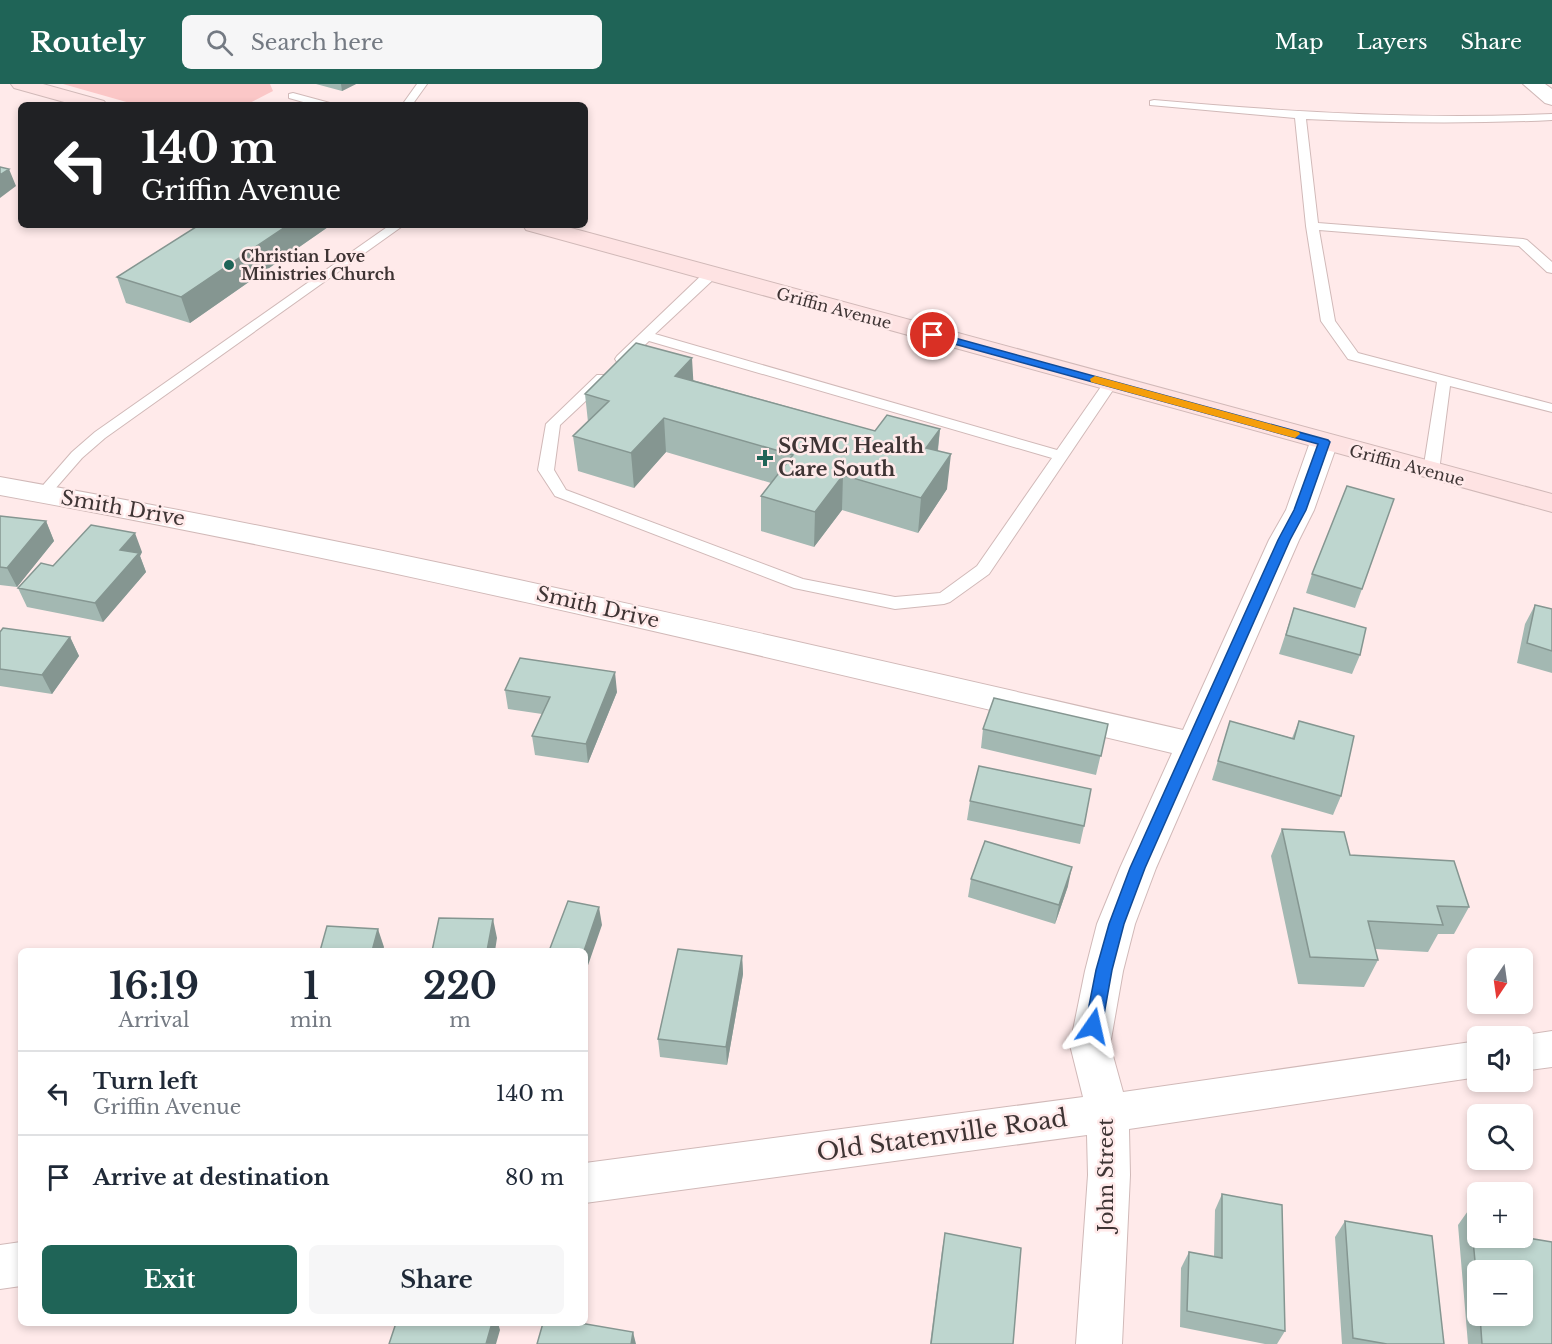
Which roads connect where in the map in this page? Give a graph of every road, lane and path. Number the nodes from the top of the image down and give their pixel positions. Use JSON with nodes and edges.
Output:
{"nodes":[{"id":1,"x":21,"y":84,"type":"edge"},
{"id":2,"x":422,"y":84,"type":"edge"},
{"id":3,"x":1533,"y":84,"type":"edge"},
{"id":4,"x":293,"y":96,"type":"dead end"},
{"id":5,"x":1552,"y":99,"type":"edge"},
{"id":6,"x":87,"y":102,"type":"edge"},
{"id":7,"x":315,"y":102,"type":"edge"},
{"id":8,"x":409,"y":102,"type":"edge"},
{"id":9,"x":1154,"y":103,"type":"dead end"},
{"id":10,"x":1300,"y":117,"type":"junction"},
{"id":11,"x":1552,"y":117,"type":"edge"},
{"id":12,"x":1312,"y":226,"type":"junction"},
{"id":13,"x":394,"y":228,"type":"edge"},
{"id":14,"x":545,"y":228,"type":"edge"},
{"id":15,"x":1552,"y":269,"type":"edge"},
{"id":16,"x":711,"y":274,"type":"junction"},
{"id":17,"x":646,"y":336,"type":"junction"},
{"id":18,"x":1444,"y":380,"type":"junction"},
{"id":19,"x":1110,"y":384,"type":"junction"},
{"id":20,"x":1552,"y":408,"type":"edge"},
{"id":21,"x":1324,"y":442,"type":"junction"},
{"id":22,"x":1060,"y":456,"type":"junction"},
{"id":23,"x":1431,"y":471,"type":"junction"},
{"id":24,"x":0,"y":486,"type":"edge"},
{"id":25,"x":43,"y":494,"type":"junction"},
{"id":26,"x":1552,"y":504,"type":"edge"},
{"id":27,"x":1193,"y":745,"type":"junction"},
{"id":28,"x":1552,"y":1049,"type":"edge"},
{"id":29,"x":1533,"y":1052,"type":"edge"},
{"id":30,"x":1467,"y":1061,"type":"edge"},
{"id":31,"x":1108,"y":1113,"type":"junction"},
{"id":32,"x":588,"y":1184,"type":"edge"},
{"id":33,"x":18,"y":1264,"type":"edge"},
{"id":34,"x":0,"y":1267,"type":"edge"},
{"id":35,"x":1099,"y":1344,"type":"edge"}],
"edges":[{"from":1,"to":6,"type":"main road"},
{"from":2,"to":8,"type":"lane"},
{"from":3,"to":5,"type":"street"},
{"from":4,"to":7,"type":"lane"},
{"from":9,"to":10,"type":"lane"},
{"from":10,"to":11,"type":"lane"},
{"from":10,"to":12,"type":"lane"},
{"from":12,"to":15,"type":"lane"},
{"from":12,"to":18,"type":"lane"},
{"from":13,"to":25,"type":"lane"},
{"from":14,"to":16,"type":"main road","name":"Griffin Avenue"},
{"from":16,"to":17,"type":"lane"},
{"from":16,"to":19,"type":"main road","name":"Griffin Avenue"},
{"from":17,"to":22,"type":"lane"},
{"from":17,"to":22,"type":"lane"},
{"from":18,"to":20,"type":"lane"},
{"from":18,"to":23,"type":"lane"},
{"from":19,"to":21,"type":"main road","name":"Griffin Avenue"},
{"from":19,"to":22,"type":"lane"},
{"from":21,"to":23,"type":"main road","name":"Griffin Avenue"},
{"from":21,"to":27,"type":"street","name":"John Street"},
{"from":23,"to":26,"type":"main road","name":"Griffin Avenue"},
{"from":24,"to":25,"type":"street","name":"Smith Drive"},
{"from":25,"to":27,"type":"street","name":"Smith Drive"},
{"from":27,"to":31,"type":"street","name":"John Street"},
{"from":28,"to":29,"type":"street"},
{"from":30,"to":31,"type":"street","name":"Old Statenville Road"},
{"from":31,"to":32,"type":"street","name":"Old Statenville Road"},
{"from":31,"to":35,"type":"street","name":"John Street"},
{"from":33,"to":34,"type":"street"}]}
